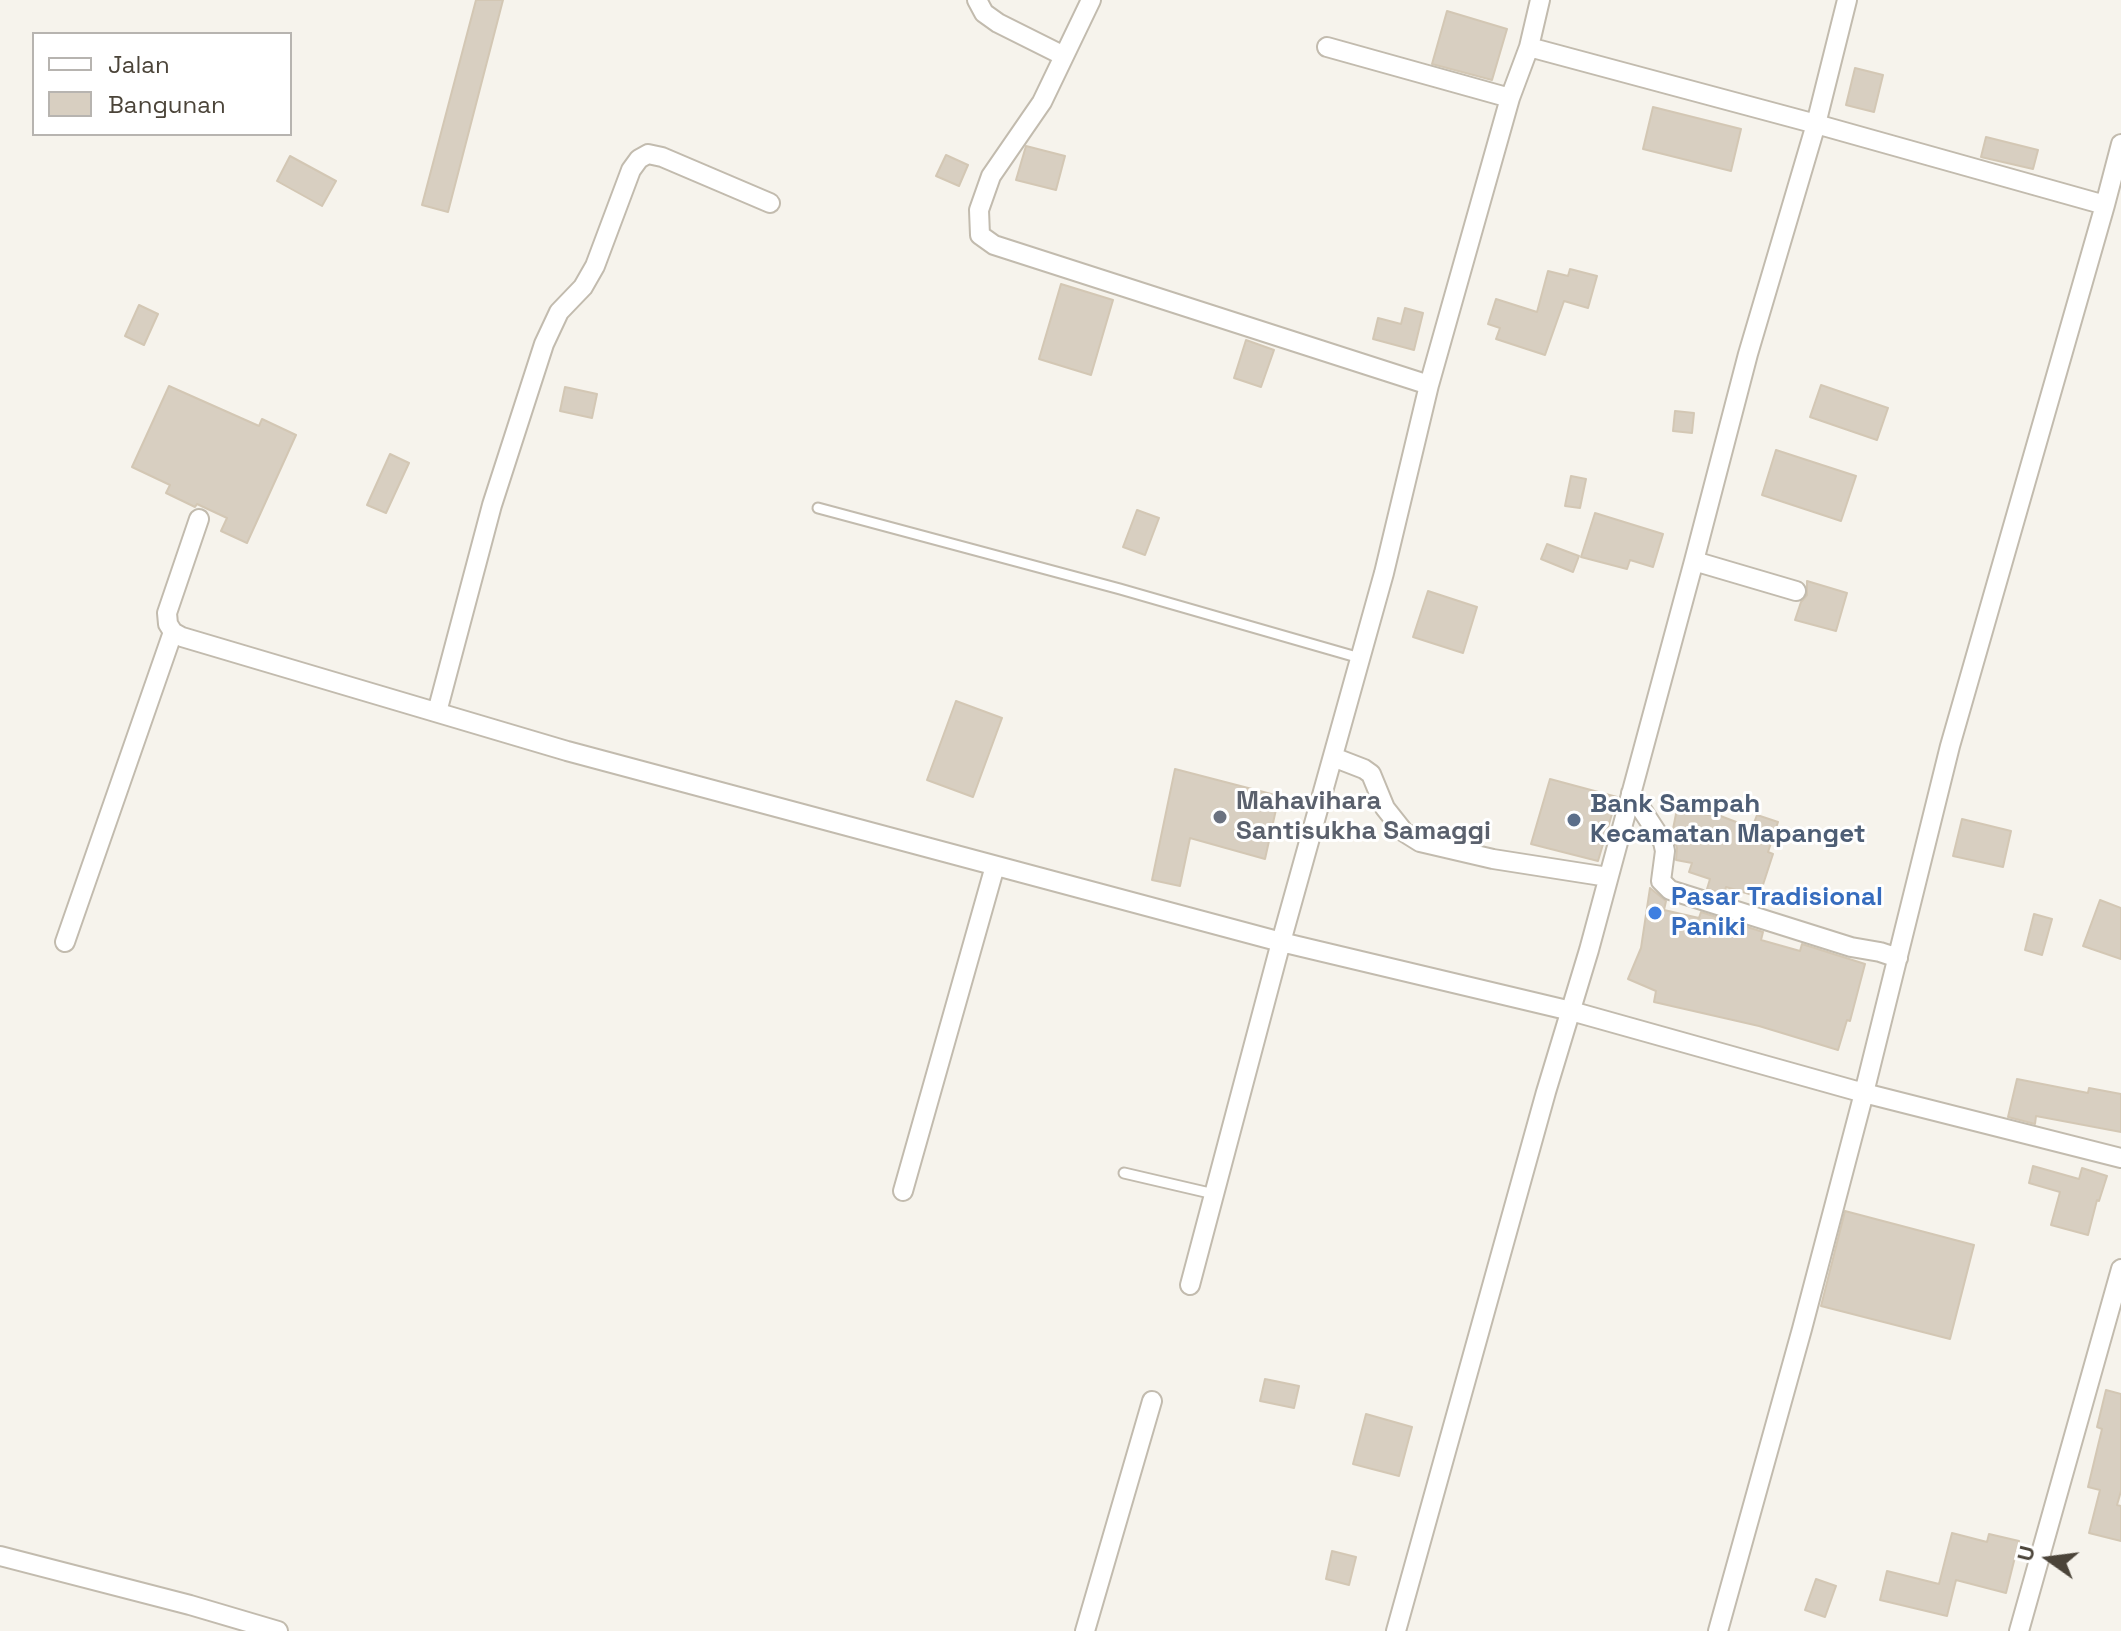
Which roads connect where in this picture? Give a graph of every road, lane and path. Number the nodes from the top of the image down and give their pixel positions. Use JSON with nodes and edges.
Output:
{"nodes":[{"id":1,"x":977,"y":0,"type":"edge"},
{"id":2,"x":1091,"y":0,"type":"edge"},
{"id":3,"x":1540,"y":0,"type":"edge"},
{"id":4,"x":1847,"y":0,"type":"edge"},
{"id":5,"x":1327,"y":47,"type":"dead end"},
{"id":6,"x":1529,"y":47,"type":"junction"},
{"id":7,"x":1064,"y":56,"type":"junction"},
{"id":8,"x":1510,"y":98,"type":"junction"},
{"id":9,"x":1816,"y":124,"type":"junction"},
{"id":10,"x":2121,"y":144,"type":"edge"},
{"id":11,"x":770,"y":203,"type":"dead end"},
{"id":12,"x":2105,"y":205,"type":"junction"},
{"id":13,"x":1429,"y":385,"type":"junction"},
{"id":14,"x":818,"y":508,"type":"dead end"},
{"id":15,"x":199,"y":519,"type":"dead end"},
{"id":16,"x":1694,"y":561,"type":"junction"},
{"id":17,"x":1796,"y":591,"type":"dead end"},
{"id":18,"x":173,"y":632,"type":"junction"},
{"id":19,"x":1360,"y":658,"type":"junction"},
{"id":20,"x":437,"y":712,"type":"junction"},
{"id":21,"x":1333,"y":757,"type":"junction"},
{"id":22,"x":1631,"y":793,"type":"junction"},
{"id":23,"x":995,"y":866,"type":"junction"},
{"id":24,"x":1608,"y":877,"type":"junction"},
{"id":25,"x":65,"y":942,"type":"dead end"},
{"id":26,"x":1281,"y":942,"type":"junction"},
{"id":27,"x":1898,"y":958,"type":"junction"},
{"id":28,"x":1571,"y":1011,"type":"junction"},
{"id":29,"x":1864,"y":1093,"type":"junction"},
{"id":30,"x":2121,"y":1158,"type":"edge"},
{"id":31,"x":1124,"y":1173,"type":"dead end"},
{"id":32,"x":903,"y":1191,"type":"dead end"},
{"id":33,"x":1214,"y":1194,"type":"junction"},
{"id":34,"x":2121,"y":1269,"type":"edge"},
{"id":35,"x":1190,"y":1285,"type":"dead end"},
{"id":36,"x":1152,"y":1401,"type":"dead end"},
{"id":37,"x":0,"y":1556,"type":"edge"},
{"id":38,"x":278,"y":1631,"type":"edge"},
{"id":39,"x":1085,"y":1631,"type":"edge"},
{"id":40,"x":1396,"y":1631,"type":"edge"},
{"id":41,"x":1718,"y":1631,"type":"edge"},
{"id":42,"x":2019,"y":1631,"type":"edge"}],
"edges":[{"from":1,"to":7,"type":"street"},
{"from":2,"to":7,"type":"street"},
{"from":3,"to":6,"type":"street"},
{"from":4,"to":9,"type":"street"},
{"from":5,"to":8,"type":"street"},
{"from":6,"to":8,"type":"street"},
{"from":6,"to":9,"type":"street"},
{"from":7,"to":13,"type":"street"},
{"from":8,"to":13,"type":"street"},
{"from":9,"to":12,"type":"street"},
{"from":9,"to":16,"type":"street"},
{"from":10,"to":12,"type":"street"},
{"from":11,"to":20,"type":"street"},
{"from":12,"to":27,"type":"street"},
{"from":13,"to":19,"type":"street"},
{"from":14,"to":19,"type":"lane"},
{"from":15,"to":18,"type":"street"},
{"from":16,"to":17,"type":"street"},
{"from":16,"to":22,"type":"street"},
{"from":18,"to":20,"type":"street"},
{"from":18,"to":25,"type":"street"},
{"from":19,"to":21,"type":"street"},
{"from":20,"to":23,"type":"street"},
{"from":21,"to":24,"type":"street"},
{"from":21,"to":26,"type":"street"},
{"from":22,"to":24,"type":"street"},
{"from":22,"to":27,"type":"street"},
{"from":23,"to":26,"type":"street"},
{"from":23,"to":32,"type":"street"},
{"from":24,"to":28,"type":"street"},
{"from":26,"to":28,"type":"street"},
{"from":26,"to":33,"type":"street"},
{"from":27,"to":29,"type":"street"},
{"from":28,"to":29,"type":"street"},
{"from":28,"to":40,"type":"street"},
{"from":29,"to":30,"type":"street"},
{"from":29,"to":41,"type":"street"},
{"from":31,"to":33,"type":"lane"},
{"from":33,"to":35,"type":"street"},
{"from":34,"to":42,"type":"street"},
{"from":36,"to":39,"type":"street"},
{"from":37,"to":38,"type":"street"}]}
